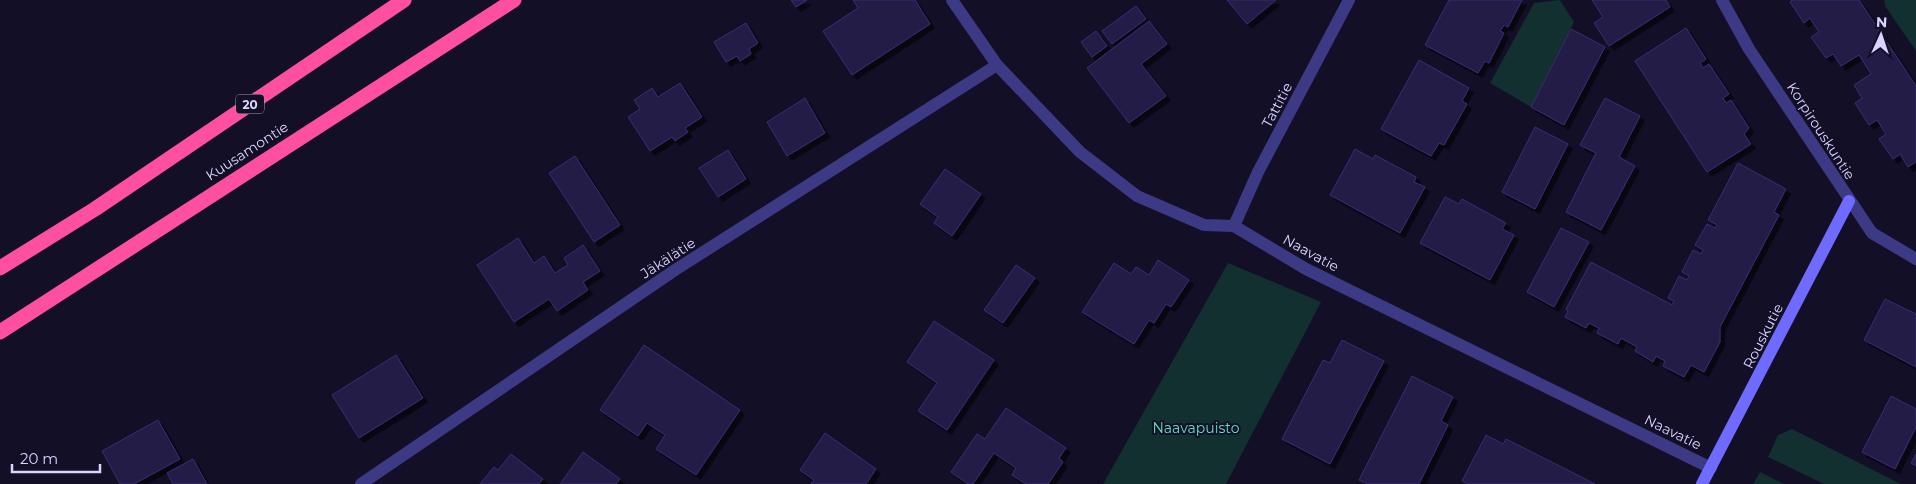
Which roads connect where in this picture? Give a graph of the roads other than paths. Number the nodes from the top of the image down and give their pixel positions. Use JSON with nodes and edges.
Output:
{"nodes":[{"id":1,"x":404,"y":0,"type":"edge"},
{"id":2,"x":514,"y":0,"type":"edge"},
{"id":3,"x":952,"y":0,"type":"edge"},
{"id":4,"x":1349,"y":0,"type":"edge"},
{"id":5,"x":1722,"y":0,"type":"edge"},
{"id":6,"x":997,"y":65,"type":"junction"},
{"id":7,"x":1849,"y":201,"type":"junction"},
{"id":8,"x":1234,"y":226,"type":"junction"},
{"id":9,"x":1916,"y":259,"type":"edge"},
{"id":10,"x":0,"y":268,"type":"edge"},
{"id":11,"x":0,"y":332,"type":"edge"},
{"id":12,"x":1711,"y":468,"type":"junction"},
{"id":13,"x":361,"y":484,"type":"edge"},
{"id":14,"x":1702,"y":484,"type":"edge"}],
"edges":[{"from":1,"to":10,"type":"highway","number":"20"},
{"from":2,"to":11,"type":"highway","name":"Kuusamontie"},
{"from":3,"to":6,"type":"street","name":"Naavatie"},
{"from":4,"to":8,"type":"street","name":"Tattitie"},
{"from":5,"to":7,"type":"street","name":"Korpirouskuntie"},
{"from":6,"to":8,"type":"street","name":"Naavatie"},
{"from":6,"to":13,"type":"street","name":"Jäkälätie"},
{"from":7,"to":9,"type":"street","name":"Korpirouskuntie"},
{"from":7,"to":12,"type":"street","name":"Rouskutie"},
{"from":8,"to":12,"type":"street","name":"Naavatie"},
{"from":12,"to":14,"type":"street","name":"Rouskutie"}]}
